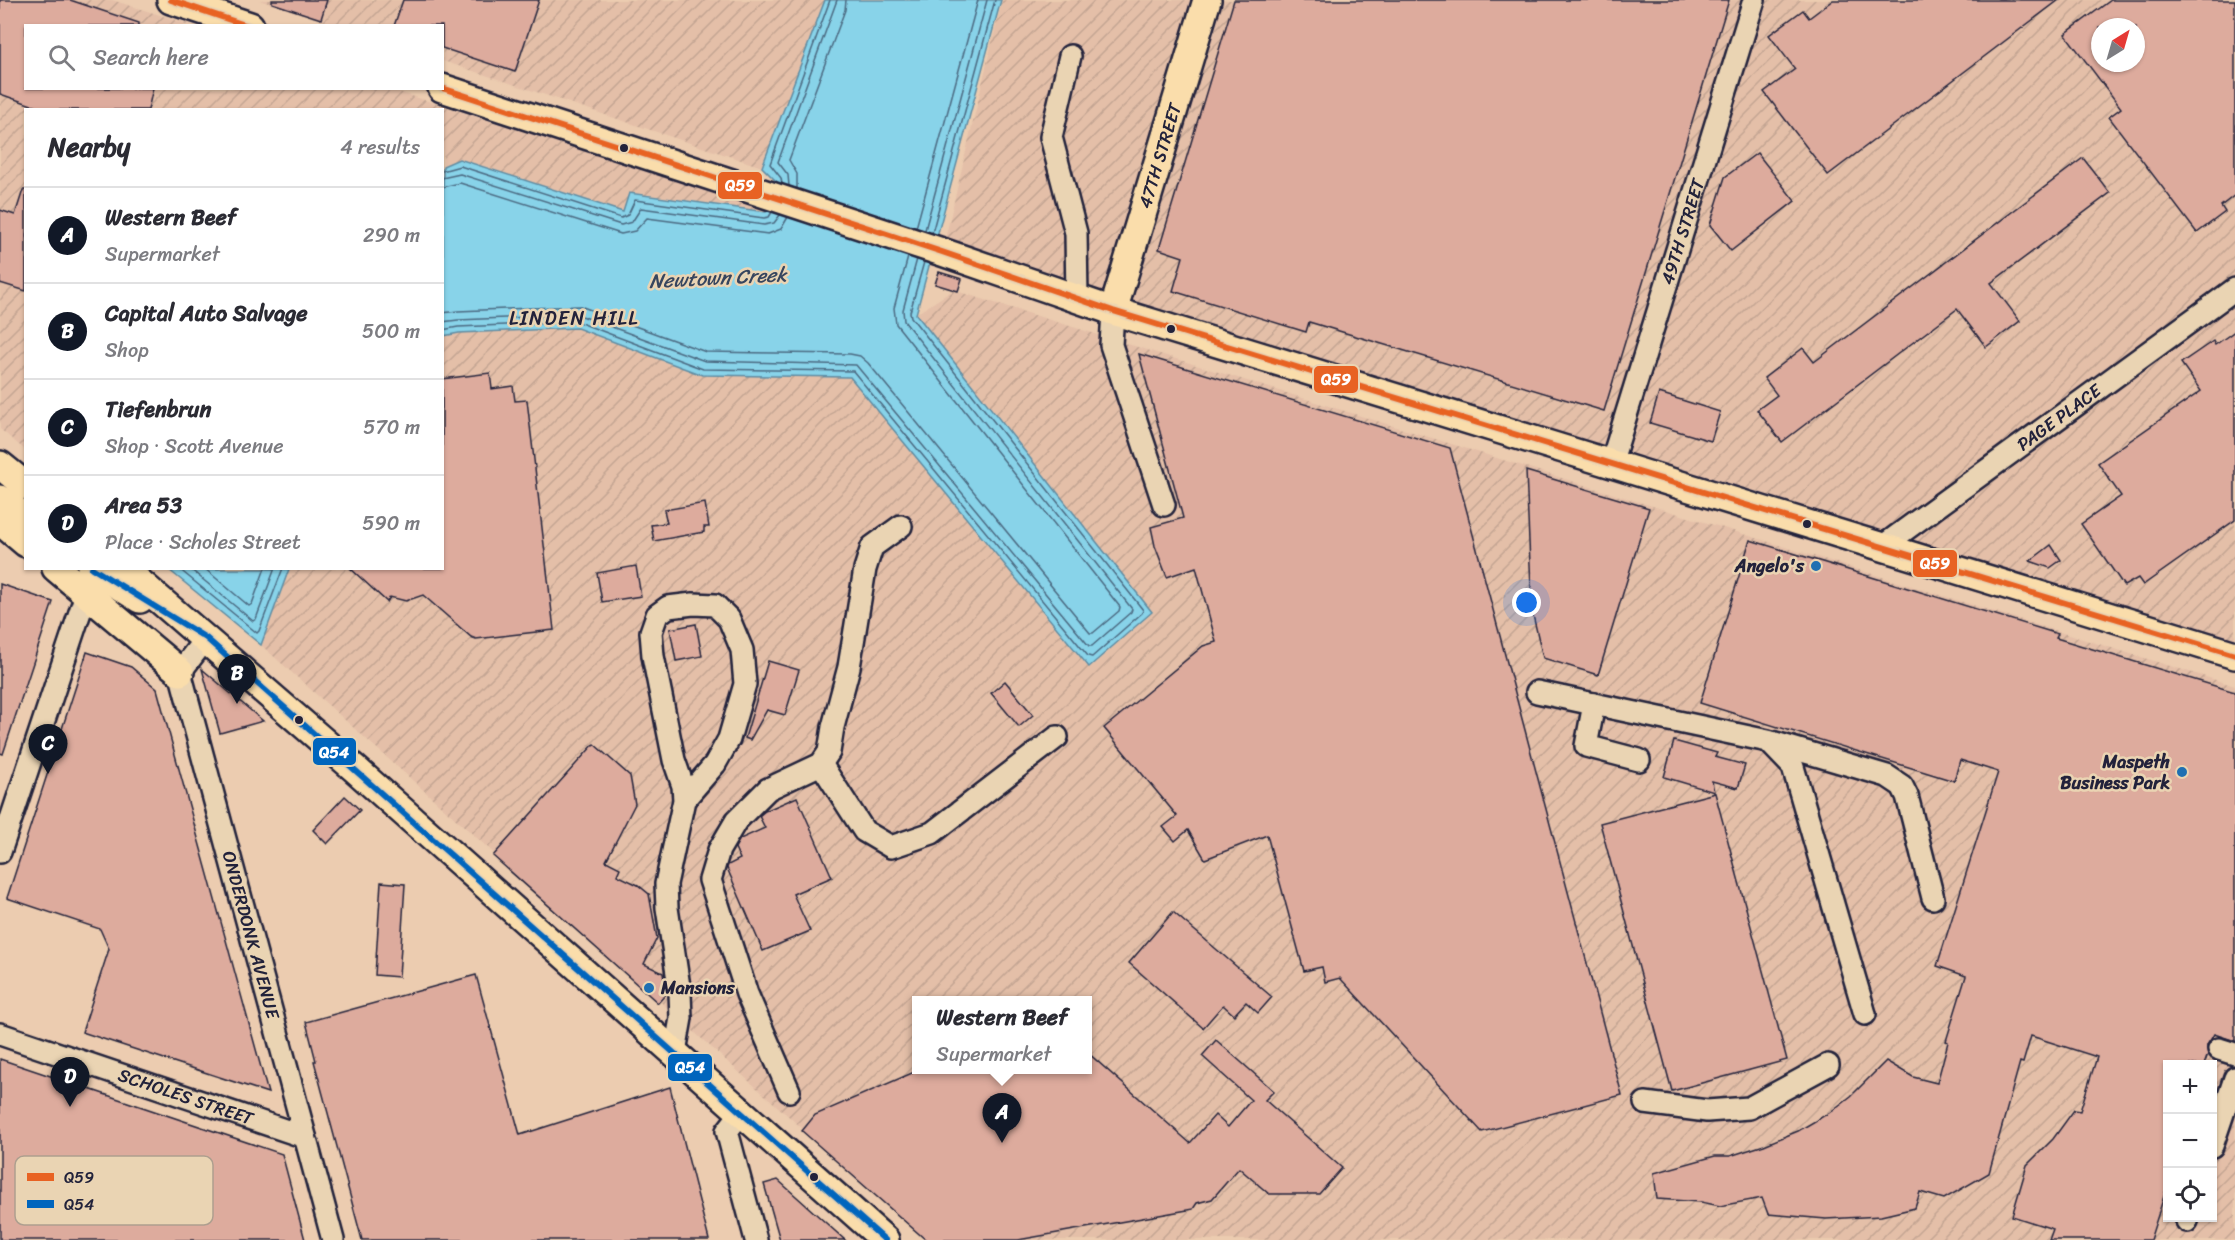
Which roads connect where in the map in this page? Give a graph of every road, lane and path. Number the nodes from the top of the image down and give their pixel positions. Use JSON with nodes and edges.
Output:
{"nodes":[{"id":1,"x":171,"y":0,"type":"edge"},
{"id":2,"x":1207,"y":0,"type":"edge"},
{"id":3,"x":1754,"y":0,"type":"edge"},
{"id":4,"x":199,"y":4,"type":"edge"},
{"id":5,"x":245,"y":24,"type":"edge"},
{"id":6,"x":1070,"y":56,"type":"dead end"},
{"id":7,"x":444,"y":89,"type":"edge"},
{"id":8,"x":2235,"y":289,"type":"edge"},
{"id":9,"x":1077,"y":299,"type":"junction"},
{"id":10,"x":1113,"y":311,"type":"junction"},
{"id":11,"x":1611,"y":464,"type":"junction"},
{"id":12,"x":0,"y":465,"type":"edge"},
{"id":13,"x":24,"y":484,"type":"edge"},
{"id":14,"x":0,"y":498,"type":"edge"},
{"id":15,"x":1164,"y":505,"type":"dead end"},
{"id":16,"x":24,"y":516,"type":"edge"},
{"id":17,"x":0,"y":521,"type":"edge"},
{"id":18,"x":901,"y":526,"type":"dead end"},
{"id":19,"x":24,"y":541,"type":"edge"},
{"id":20,"x":1883,"y":546,"type":"junction"},
{"id":21,"x":66,"y":570,"type":"edge"},
{"id":22,"x":125,"y":570,"type":"edge"},
{"id":23,"x":91,"y":575,"type":"edge"},
{"id":24,"x":206,"y":638,"type":"junction"},
{"id":25,"x":2235,"y":655,"type":"edge"},
{"id":26,"x":180,"y":672,"type":"junction"},
{"id":27,"x":1537,"y":692,"type":"dead end"},
{"id":28,"x":1594,"y":704,"type":"junction"},
{"id":29,"x":1057,"y":737,"type":"dead end"},
{"id":30,"x":1768,"y":741,"type":"junction"},
{"id":31,"x":1639,"y":760,"type":"dead end"},
{"id":32,"x":821,"y":764,"type":"junction"},
{"id":33,"x":684,"y":801,"type":"junction"},
{"id":34,"x":0,"y":852,"type":"edge"},
{"id":35,"x":1933,"y":898,"type":"dead end"},
{"id":36,"x":1865,"y":1014,"type":"dead end"},
{"id":37,"x":0,"y":1034,"type":"edge"},
{"id":38,"x":675,"y":1052,"type":"junction"},
{"id":39,"x":1828,"y":1065,"type":"dead end"},
{"id":40,"x":2235,"y":1078,"type":"edge"},
{"id":41,"x":789,"y":1091,"type":"dead end"},
{"id":42,"x":1645,"y":1103,"type":"dead end"},
{"id":43,"x":742,"y":1112,"type":"junction"},
{"id":44,"x":2217,"y":1131,"type":"edge"},
{"id":45,"x":305,"y":1137,"type":"junction"},
{"id":46,"x":333,"y":1240,"type":"edge"},
{"id":47,"x":756,"y":1240,"type":"edge"},
{"id":48,"x":885,"y":1240,"type":"edge"}],
"edges":[{"from":1,"to":4,"type":"main road"},
{"from":2,"to":10,"type":"main road","name":"47TH STREET"},
{"from":3,"to":11,"type":"street","name":"49TH STREET"},
{"from":4,"to":5,"type":"main road"},
{"from":6,"to":9,"type":"street"},
{"from":7,"to":9,"type":"main road"},
{"from":8,"to":20,"type":"street","name":"PAGE PLACE"},
{"from":9,"to":10,"type":"main road"},
{"from":10,"to":11,"type":"main road"},
{"from":10,"to":15,"type":"street"},
{"from":11,"to":20,"type":"main road"},
{"from":12,"to":13,"type":"main road"},
{"from":14,"to":16,"type":"main road"},
{"from":17,"to":19,"type":"main road"},
{"from":18,"to":32,"type":"street"},
{"from":20,"to":25,"type":"main road"},
{"from":21,"to":23,"type":"main road"},
{"from":22,"to":24,"type":"main road"},
{"from":23,"to":24,"type":"main road"},
{"from":23,"to":26,"type":"main road"},
{"from":23,"to":34,"type":"street"},
{"from":24,"to":26,"type":"street"},
{"from":24,"to":38,"type":"main road"},
{"from":26,"to":45,"type":"street","name":"ONDERDONK AVENUE"},
{"from":27,"to":28,"type":"street"},
{"from":28,"to":30,"type":"street"},
{"from":28,"to":31,"type":"street"},
{"from":29,"to":32,"type":"street"},
{"from":30,"to":35,"type":"street"},
{"from":30,"to":36,"type":"street"},
{"from":32,"to":41,"type":"street"},
{"from":33,"to":33,"type":"street"},
{"from":33,"to":38,"type":"street"},
{"from":37,"to":45,"type":"street","name":"SCHOLES STREET"},
{"from":38,"to":43,"type":"main road"},
{"from":39,"to":42,"type":"street"},
{"from":40,"to":44,"type":"street"},
{"from":43,"to":47,"type":"street"},
{"from":43,"to":48,"type":"main road"},
{"from":45,"to":46,"type":"street","name":"ONDERDONK AVENUE"}]}
